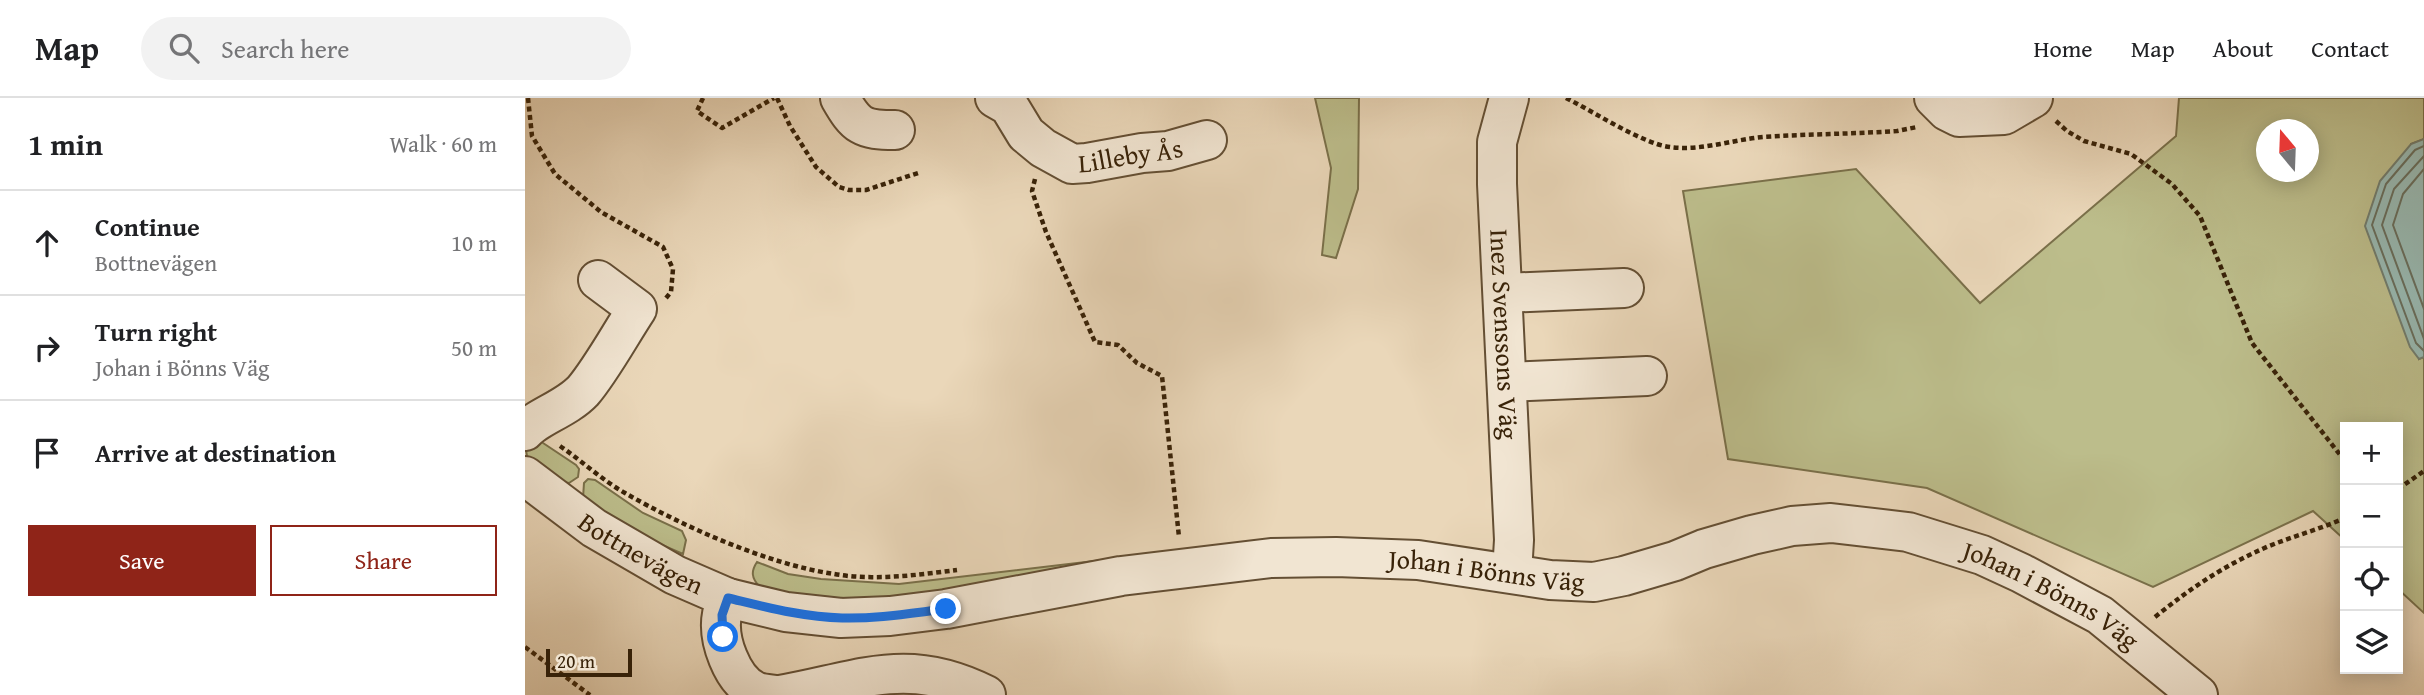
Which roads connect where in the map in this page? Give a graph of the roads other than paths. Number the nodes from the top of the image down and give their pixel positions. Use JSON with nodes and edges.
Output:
{"nodes":[{"id":1,"x":840,"y":98,"type":"edge"},
{"id":2,"x":995,"y":98,"type":"edge"},
{"id":3,"x":1509,"y":98,"type":"edge"},
{"id":4,"x":2033,"y":98,"type":"edge"},
{"id":5,"x":1940,"y":105,"type":"edge"},
{"id":6,"x":895,"y":130,"type":"dead end"},
{"id":7,"x":1207,"y":139,"type":"dead end"},
{"id":8,"x":598,"y":280,"type":"dead end"},
{"id":9,"x":1624,"y":288,"type":"dead end"},
{"id":10,"x":1504,"y":293,"type":"junction"},
{"id":11,"x":1647,"y":376,"type":"dead end"},
{"id":12,"x":1507,"y":382,"type":"junction"},
{"id":13,"x":525,"y":431,"type":"edge"},
{"id":14,"x":525,"y":476,"type":"edge"},
{"id":15,"x":1512,"y":573,"type":"junction"},
{"id":16,"x":728,"y":598,"type":"junction"},
{"id":17,"x":778,"y":695,"type":"edge"},
{"id":18,"x":986,"y":695,"type":"edge"},
{"id":19,"x":2197,"y":695,"type":"edge"}],
"edges":[{"from":1,"to":6,"type":"street"},
{"from":2,"to":7,"type":"street","name":"Lilleby Ås"},
{"from":3,"to":10,"type":"street","name":"Inez Svenssons Väg"},
{"from":4,"to":5,"type":"street"},
{"from":8,"to":13,"type":"street"},
{"from":9,"to":10,"type":"street"},
{"from":10,"to":12,"type":"street","name":"Inez Svenssons Väg"},
{"from":11,"to":12,"type":"street"},
{"from":12,"to":15,"type":"street","name":"Inez Svenssons Väg"},
{"from":14,"to":16,"type":"street","name":"Bottnevägen"},
{"from":15,"to":16,"type":"street","name":"Johan i Bönns Väg"},
{"from":15,"to":19,"type":"street","name":"Johan i Bönns Väg"},
{"from":16,"to":17,"type":"street","name":"Bottnevägen"},
{"from":17,"to":18,"type":"street","name":"Bottnevägen"}]}
